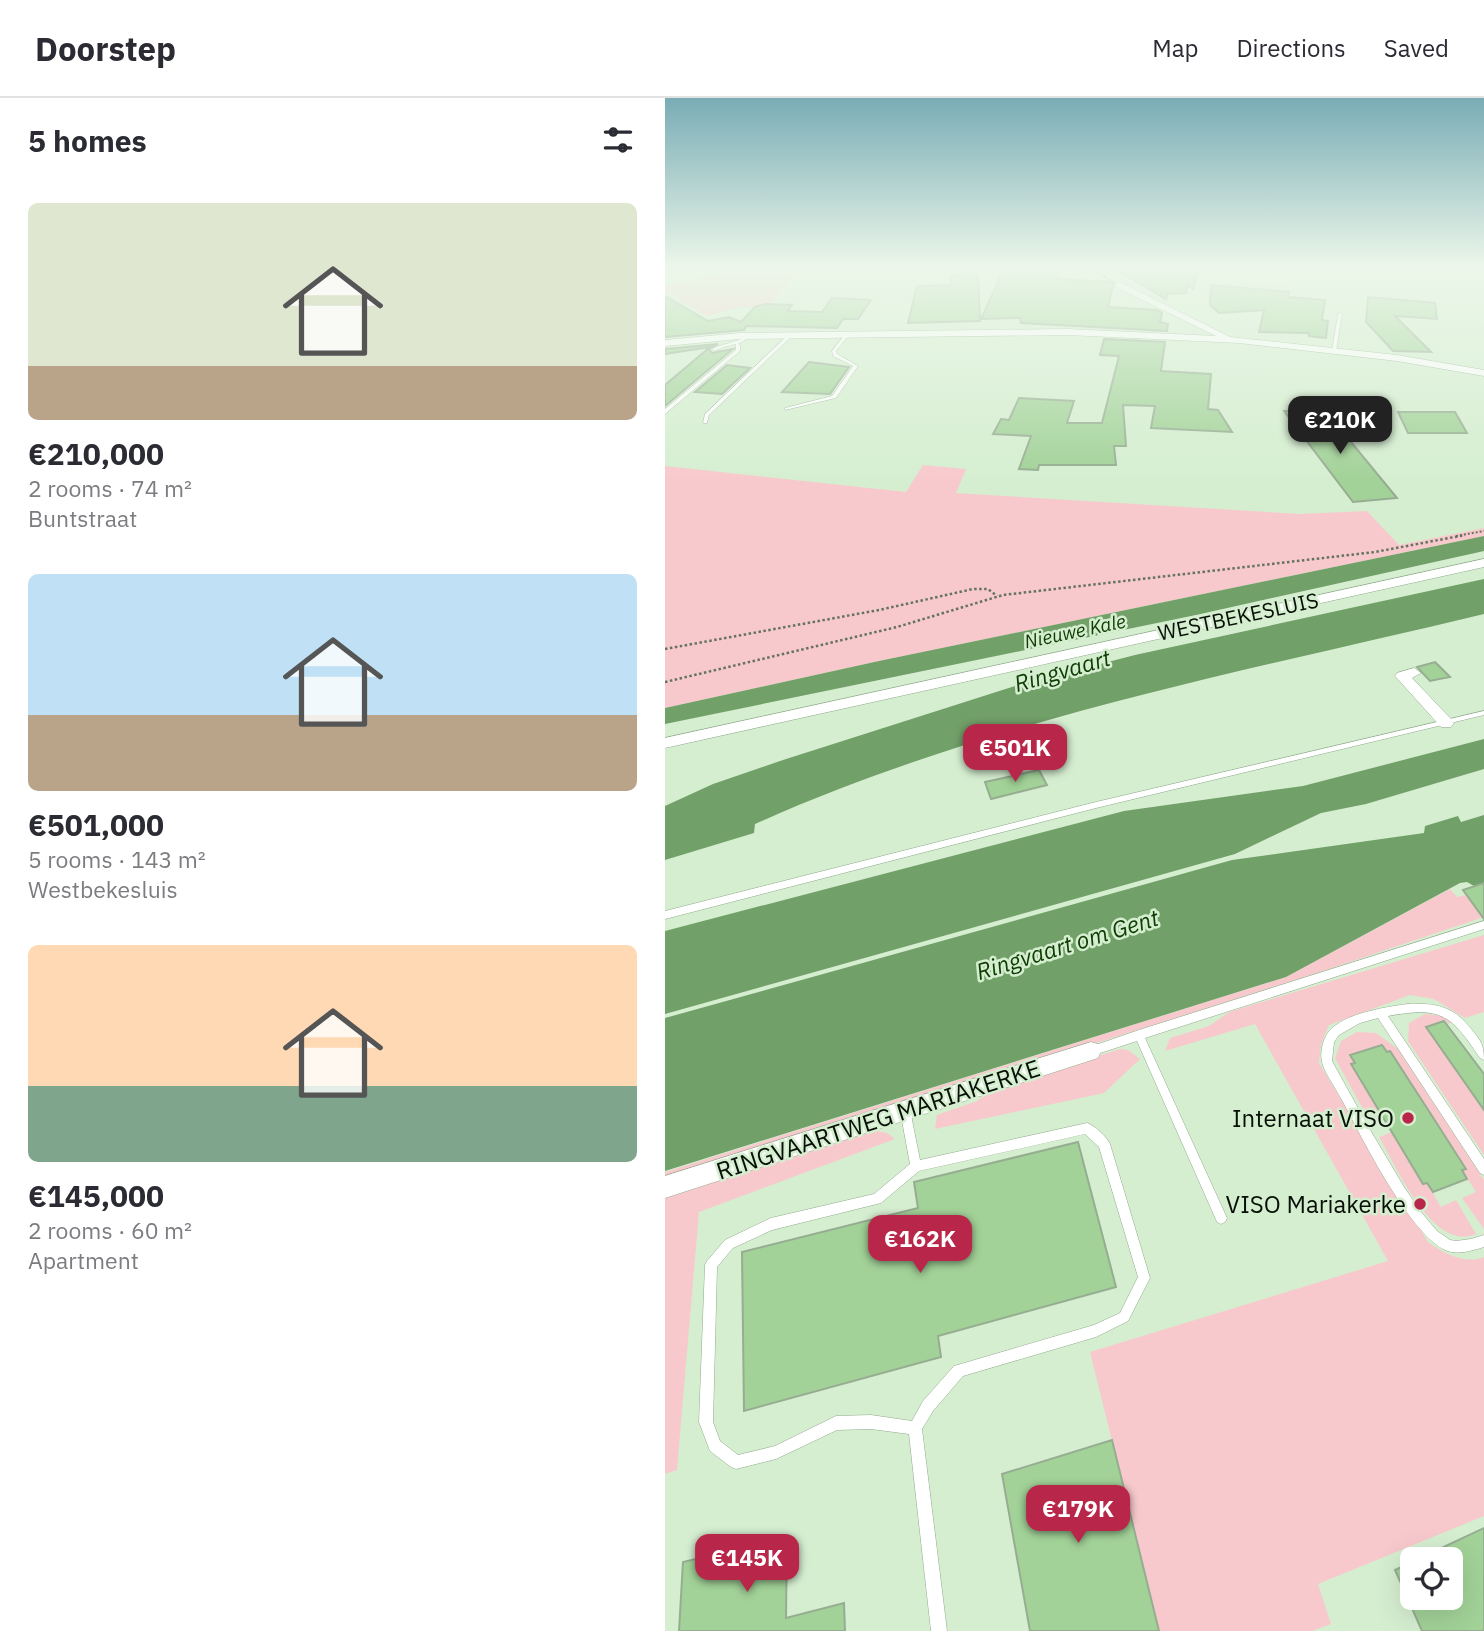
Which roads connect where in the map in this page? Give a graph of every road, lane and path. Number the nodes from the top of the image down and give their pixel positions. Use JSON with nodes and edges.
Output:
{"nodes":[{"id":1,"x":714,"y":339,"type":"edge"},
{"id":2,"x":747,"y":339,"type":"edge"},
{"id":3,"x":787,"y":339,"type":"edge"},
{"id":4,"x":845,"y":339,"type":"edge"},
{"id":5,"x":1218,"y":339,"type":"edge"},
{"id":6,"x":1229,"y":339,"type":"joint"},
{"id":7,"x":1336,"y":339,"type":"edge"},
{"id":8,"x":665,"y":342,"type":"edge"},
{"id":9,"x":739,"y":345,"type":"junction"},
{"id":10,"x":714,"y":350,"type":"dead end"},
{"id":11,"x":1334,"y":351,"type":"junction"},
{"id":12,"x":1484,"y":373,"type":"edge"},
{"id":13,"x":787,"y":409,"type":"dead end"},
{"id":14,"x":665,"y":412,"type":"edge"},
{"id":15,"x":705,"y":422,"type":"dead end"},
{"id":16,"x":1484,"y":531,"type":"edge"},
{"id":17,"x":1484,"y":563,"type":"edge"},
{"id":18,"x":997,"y":596,"type":"junction"},
{"id":19,"x":665,"y":649,"type":"edge"},
{"id":20,"x":1406,"y":681,"type":"dead end"},
{"id":21,"x":665,"y":682,"type":"edge"},
{"id":22,"x":1484,"y":713,"type":"edge"},
{"id":23,"x":1446,"y":723,"type":"junction"},
{"id":24,"x":665,"y":743,"type":"edge"},
{"id":25,"x":665,"y":915,"type":"edge"},
{"id":26,"x":1484,"y":925,"type":"edge"},
{"id":27,"x":1381,"y":1014,"type":"junction"},
{"id":28,"x":1139,"y":1035,"type":"junction"},
{"id":29,"x":1091,"y":1051,"type":"joint"},
{"id":30,"x":1484,"y":1055,"type":"edge"},
{"id":31,"x":905,"y":1110,"type":"junction"},
{"id":32,"x":916,"y":1166,"type":"junction"},
{"id":33,"x":1484,"y":1169,"type":"edge"},
{"id":34,"x":665,"y":1187,"type":"edge"},
{"id":35,"x":1221,"y":1218,"type":"dead end"},
{"id":36,"x":1484,"y":1241,"type":"edge"},
{"id":37,"x":915,"y":1428,"type":"junction"},
{"id":38,"x":939,"y":1631,"type":"edge"}],
"edges":[{"from":1,"to":8,"type":"street"},
{"from":2,"to":9,"type":"lane"},
{"from":3,"to":15,"type":"lane"},
{"from":4,"to":13,"type":"lane"},
{"from":5,"to":6,"type":"street"},
{"from":6,"to":11,"type":"street"},
{"from":7,"to":11,"type":"lane"},
{"from":9,"to":10,"type":"lane"},
{"from":9,"to":14,"type":"lane"},
{"from":11,"to":12,"type":"street"},
{"from":16,"to":18,"type":"path"},
{"from":17,"to":24,"type":"street","name":"WESTBEKESLUIS"},
{"from":18,"to":19,"type":"path"},
{"from":18,"to":21,"type":"path"},
{"from":20,"to":23,"type":"street"},
{"from":22,"to":23,"type":"lane"},
{"from":23,"to":25,"type":"lane"},
{"from":26,"to":28,"type":"lane"},
{"from":27,"to":30,"type":"lane"},
{"from":27,"to":33,"type":"lane"},
{"from":27,"to":36,"type":"lane"},
{"from":28,"to":29,"type":"lane"},
{"from":28,"to":35,"type":"lane"},
{"from":29,"to":31,"type":"street","name":"RINGVAARTWEG MARIAKERKE"},
{"from":31,"to":32,"type":"lane"},
{"from":31,"to":34,"type":"street","name":"RINGVAARTWEG MARIAKERKE"},
{"from":32,"to":37,"type":"lane"},
{"from":32,"to":37,"type":"lane"},
{"from":37,"to":38,"type":"lane"}]}
